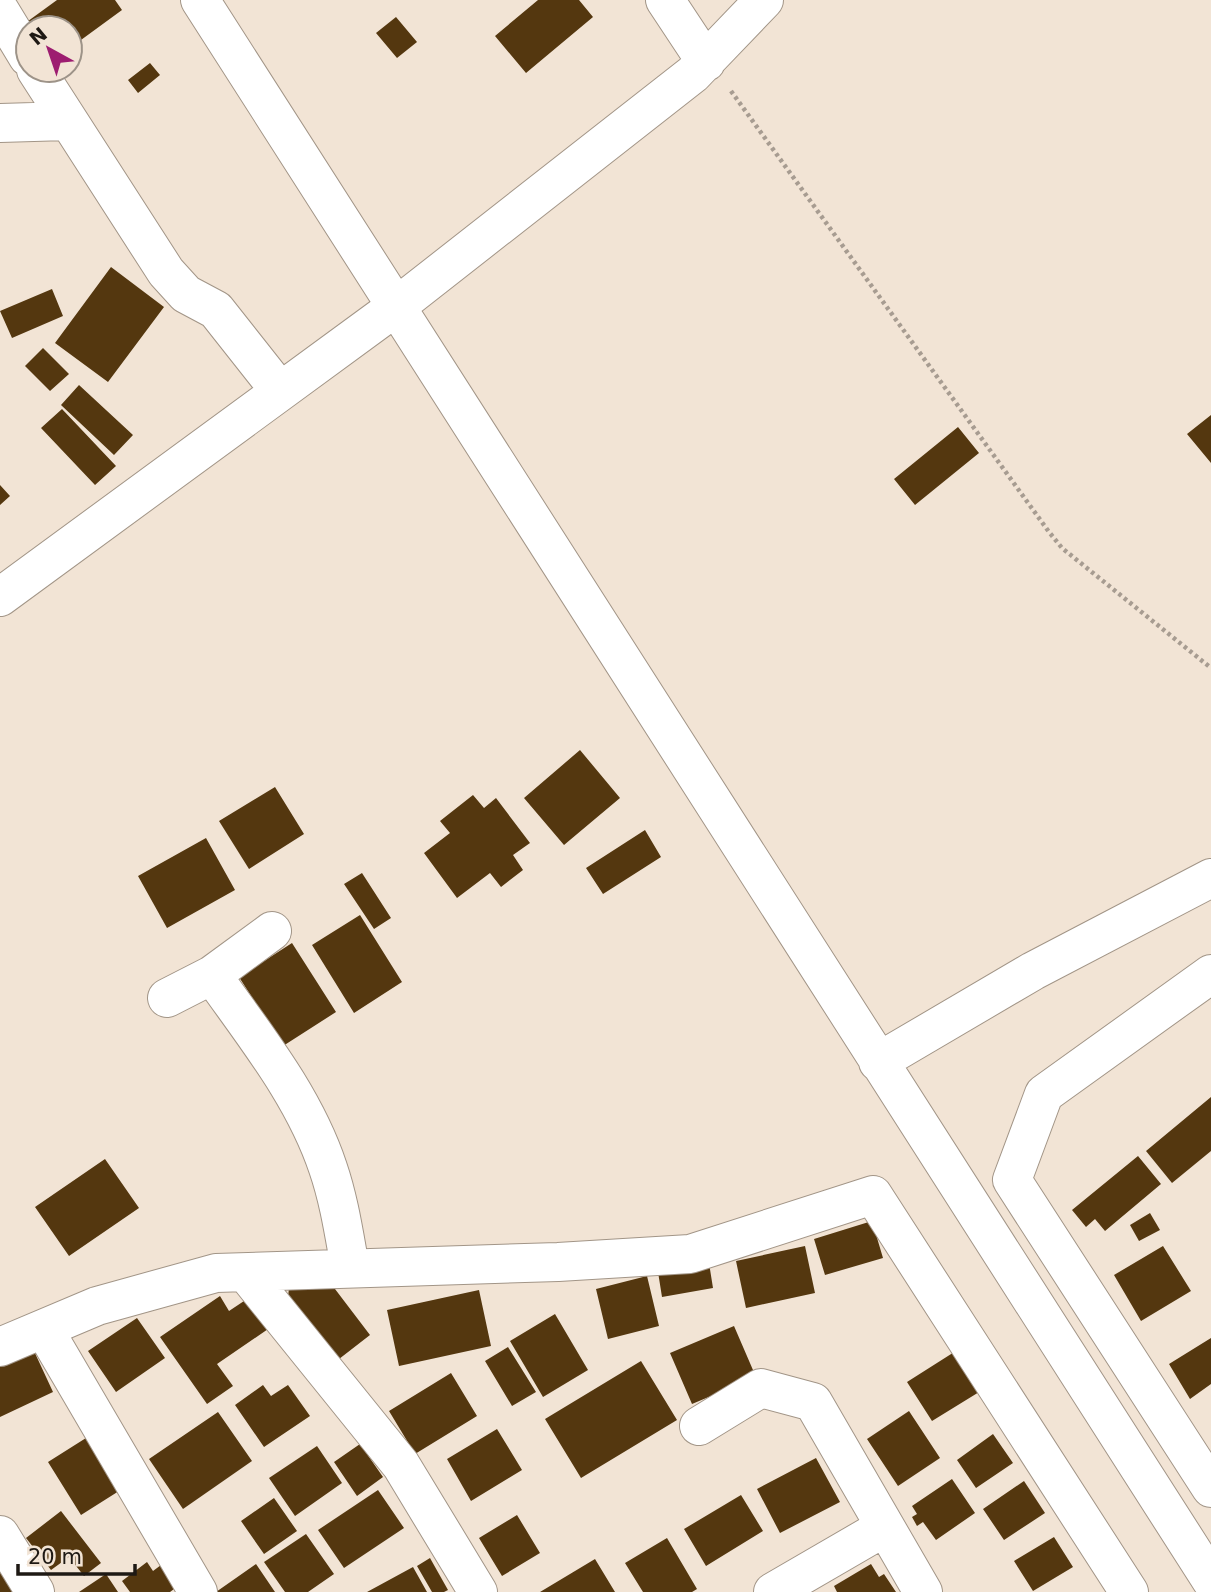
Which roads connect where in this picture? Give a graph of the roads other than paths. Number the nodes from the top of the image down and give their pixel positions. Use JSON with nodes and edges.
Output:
{"nodes":[{"id":1,"x":200,"y":0,"type":"edge"},
{"id":2,"x":665,"y":0,"type":"edge"},
{"id":3,"x":764,"y":0,"type":"edge"},
{"id":4,"x":0,"y":11,"type":"edge"},
{"id":5,"x":14,"y":34,"type":"edge"},
{"id":6,"x":706,"y":62,"type":"junction"},
{"id":7,"x":45,"y":84,"type":"edge"},
{"id":8,"x":67,"y":121,"type":"junction"},
{"id":9,"x":0,"y":123,"type":"edge"},
{"id":10,"x":397,"y":306,"type":"junction"},
{"id":11,"x":280,"y":391,"type":"junction"},
{"id":12,"x":0,"y":597,"type":"edge"},
{"id":13,"x":1211,"y":878,"type":"edge"},
{"id":14,"x":272,"y":932,"type":"dead end"},
{"id":15,"x":1211,"y":974,"type":"edge"},
{"id":16,"x":212,"y":975,"type":"junction"},
{"id":17,"x":167,"y":998,"type":"dead end"},
{"id":18,"x":878,"y":1062,"type":"junction"},
{"id":19,"x":350,"y":1267,"type":"junction"},
{"id":20,"x":246,"y":1273,"type":"junction"},
{"id":21,"x":44,"y":1329,"type":"junction"},
{"id":22,"x":0,"y":1347,"type":"edge"},
{"id":23,"x":699,"y":1426,"type":"dead end"},
{"id":24,"x":1211,"y":1488,"type":"edge"},
{"id":25,"x":885,"y":1527,"type":"junction"},
{"id":26,"x":0,"y":1535,"type":"edge"},
{"id":27,"x":1211,"y":1580,"type":"edge"},
{"id":28,"x":35,"y":1592,"type":"edge"},
{"id":29,"x":198,"y":1592,"type":"edge"},
{"id":30,"x":478,"y":1592,"type":"edge"},
{"id":31,"x":773,"y":1592,"type":"edge"},
{"id":32,"x":923,"y":1592,"type":"edge"},
{"id":33,"x":1129,"y":1592,"type":"edge"}],
"edges":[{"from":1,"to":10,"type":"street"},
{"from":2,"to":6,"type":"street"},
{"from":3,"to":6,"type":"street"},
{"from":4,"to":5,"type":"street"},
{"from":6,"to":10,"type":"street"},
{"from":7,"to":8,"type":"street"},
{"from":8,"to":9,"type":"street"},
{"from":8,"to":11,"type":"street"},
{"from":10,"to":11,"type":"street"},
{"from":10,"to":18,"type":"street"},
{"from":11,"to":12,"type":"street"},
{"from":13,"to":18,"type":"street"},
{"from":14,"to":16,"type":"street"},
{"from":15,"to":24,"type":"street"},
{"from":16,"to":17,"type":"street"},
{"from":16,"to":19,"type":"street"},
{"from":18,"to":27,"type":"street"},
{"from":19,"to":20,"type":"street"},
{"from":19,"to":33,"type":"street"},
{"from":20,"to":21,"type":"street"},
{"from":20,"to":30,"type":"street"},
{"from":21,"to":22,"type":"street"},
{"from":21,"to":29,"type":"street"},
{"from":23,"to":25,"type":"street"},
{"from":25,"to":31,"type":"street"},
{"from":25,"to":32,"type":"street"},
{"from":26,"to":28,"type":"street"}]}
